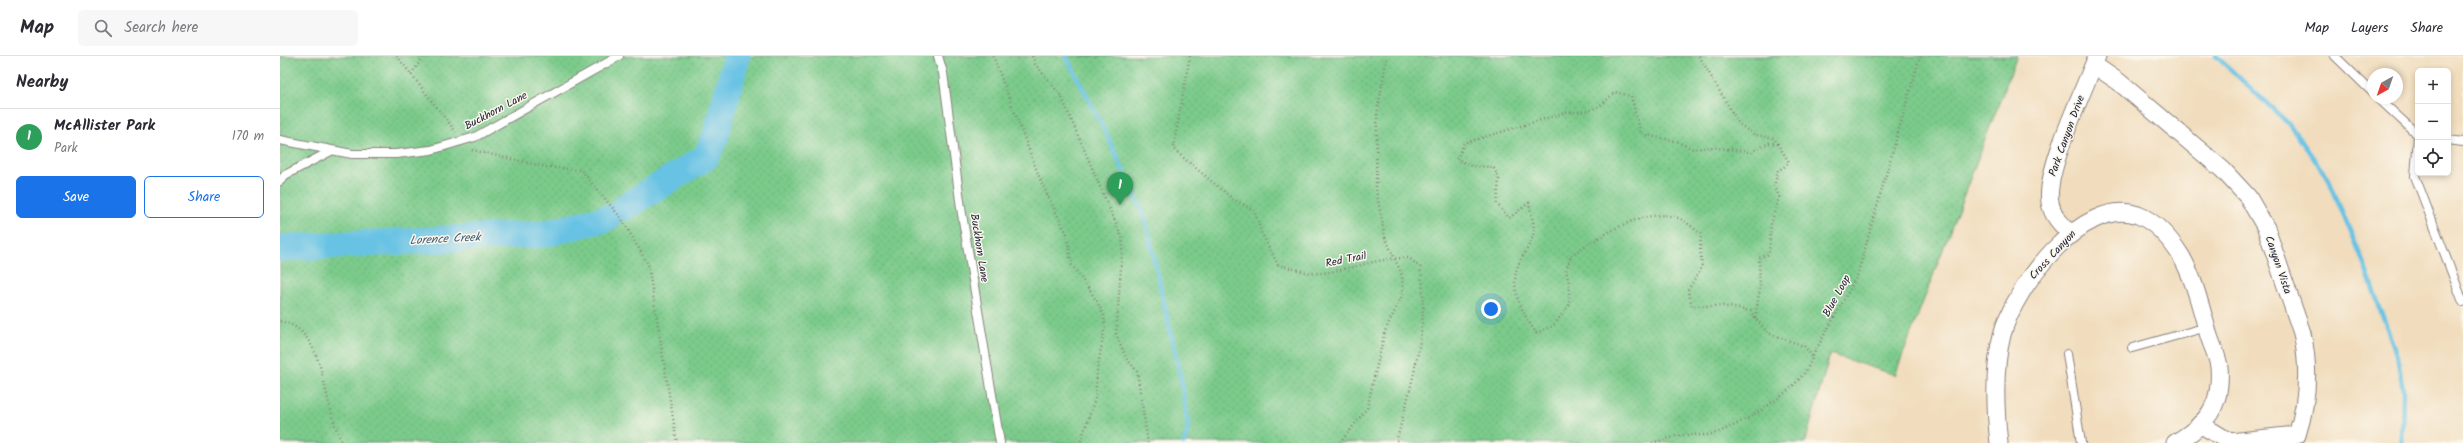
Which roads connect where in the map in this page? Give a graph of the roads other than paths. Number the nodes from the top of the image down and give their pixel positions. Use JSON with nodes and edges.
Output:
{"nodes":[{"id":1,"x":619,"y":56,"type":"edge"},
{"id":2,"x":938,"y":56,"type":"edge"},
{"id":3,"x":2335,"y":56,"type":"edge"},
{"id":4,"x":2095,"y":60,"type":"edge"},
{"id":5,"x":2367,"y":87,"type":"edge"},
{"id":6,"x":2384,"y":104,"type":"edge"},
{"id":7,"x":2415,"y":133,"type":"edge"},
{"id":8,"x":280,"y":140,"type":"edge"},
{"id":9,"x":2418,"y":140,"type":"edge"},
{"id":10,"x":2451,"y":140,"type":"edge"},
{"id":11,"x":2463,"y":142,"type":"edge"},
{"id":12,"x":331,"y":151,"type":"junction"},
{"id":13,"x":280,"y":181,"type":"edge"},
{"id":14,"x":2071,"y":234,"type":"junction"},
{"id":15,"x":2463,"y":302,"type":"edge"},
{"id":16,"x":2207,"y":327,"type":"junction"},
{"id":17,"x":2132,"y":348,"type":"dead end"},
{"id":18,"x":2067,"y":354,"type":"dead end"},
{"id":19,"x":2200,"y":424,"type":"junction"},
{"id":20,"x":1000,"y":443,"type":"edge"},
{"id":21,"x":1999,"y":443,"type":"edge"},
{"id":22,"x":2081,"y":443,"type":"edge"},
{"id":23,"x":2175,"y":443,"type":"edge"}],
"edges":[{"from":1,"to":12,"type":"lane","name":"Buckhorn Lane"},
{"from":2,"to":20,"type":"lane","name":"Buckhorn Lane"},
{"from":3,"to":5,"type":"lane"},
{"from":4,"to":14,"type":"street","name":"Park Canyon Drive"},
{"from":4,"to":19,"type":"street","name":"Canyon Vista"},
{"from":6,"to":7,"type":"lane"},
{"from":8,"to":12,"type":"lane","name":"Buckhorn Lane"},
{"from":9,"to":15,"type":"lane"},
{"from":10,"to":11,"type":"lane"},
{"from":12,"to":13,"type":"lane"},
{"from":14,"to":16,"type":"street","name":"Cross Canyon"},
{"from":14,"to":21,"type":"street","name":"Cross Canyon"},
{"from":16,"to":17,"type":"lane"},
{"from":16,"to":19,"type":"street","name":"Cross Canyon"},
{"from":18,"to":22,"type":"lane"},
{"from":19,"to":23,"type":"street","name":"Cross Canyon"}]}
